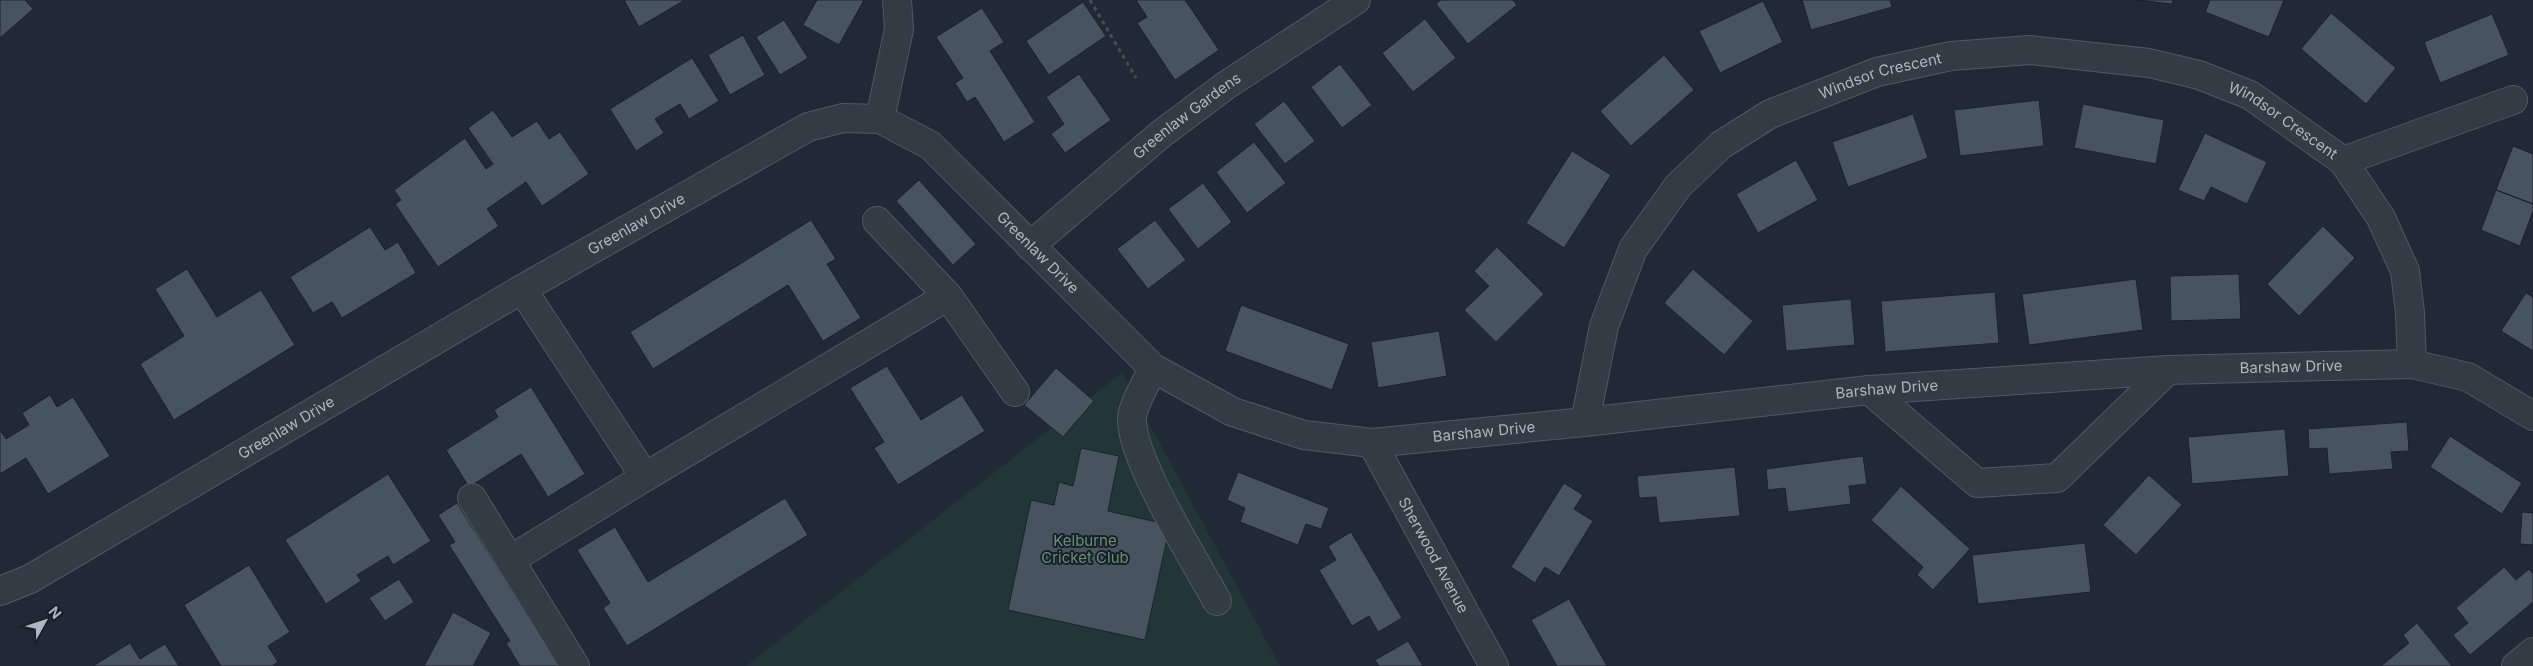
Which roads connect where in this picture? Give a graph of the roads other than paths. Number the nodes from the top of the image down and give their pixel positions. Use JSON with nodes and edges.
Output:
{"nodes":[{"id":1,"x":897,"y":0,"type":"edge"},
{"id":2,"x":1356,"y":0,"type":"edge"},
{"id":3,"x":2513,"y":100,"type":"dead end"},
{"id":4,"x":880,"y":119,"type":"junction"},
{"id":5,"x":2343,"y":161,"type":"junction"},
{"id":6,"x":877,"y":221,"type":"dead end"},
{"id":7,"x":1030,"y":246,"type":"junction"},
{"id":8,"x":522,"y":289,"type":"junction"},
{"id":9,"x":948,"y":296,"type":"junction"},
{"id":10,"x":2412,"y":364,"type":"junction"},
{"id":11,"x":1153,"y":368,"type":"junction"},
{"id":12,"x":2168,"y":370,"type":"junction"},
{"id":13,"x":1869,"y":390,"type":"junction"},
{"id":14,"x":1015,"y":392,"type":"dead end"},
{"id":15,"x":1233,"y":412,"type":"joint"},
{"id":16,"x":2533,"y":416,"type":"edge"},
{"id":17,"x":1585,"y":422,"type":"junction"},
{"id":18,"x":1372,"y":443,"type":"junction"},
{"id":19,"x":646,"y":477,"type":"junction"},
{"id":20,"x":472,"y":498,"type":"dead end"},
{"id":21,"x":510,"y":560,"type":"junction"},
{"id":22,"x":0,"y":591,"type":"edge"},
{"id":23,"x":1217,"y":602,"type":"dead end"},
{"id":24,"x":2533,"y":652,"type":"edge"},
{"id":25,"x":575,"y":666,"type":"edge"},
{"id":26,"x":1494,"y":666,"type":"edge"},
{"id":27,"x":2516,"y":666,"type":"edge"}],
"edges":[{"from":1,"to":4,"type":"street"},
{"from":2,"to":7,"type":"street","name":"Greenlaw Gardens"},
{"from":3,"to":5,"type":"street","name":"Windsor Crescent"},
{"from":4,"to":7,"type":"street","name":"Greenlaw Drive"},
{"from":4,"to":8,"type":"street","name":"Greenlaw Drive"},
{"from":5,"to":10,"type":"street","name":"Windsor Crescent"},
{"from":5,"to":17,"type":"street","name":"Windsor Crescent"},
{"from":6,"to":9,"type":"street"},
{"from":7,"to":11,"type":"street","name":"Greenlaw Drive"},
{"from":8,"to":19,"type":"street"},
{"from":8,"to":22,"type":"street","name":"Greenlaw Drive"},
{"from":9,"to":14,"type":"street"},
{"from":9,"to":19,"type":"street"},
{"from":10,"to":12,"type":"street","name":"Barshaw Drive"},
{"from":10,"to":16,"type":"street","name":"Barshaw Drive"},
{"from":11,"to":15,"type":"street","name":"Greenlaw Drive"},
{"from":11,"to":23,"type":"street"},
{"from":12,"to":13,"type":"street","name":"Barshaw Drive"},
{"from":12,"to":13,"type":"street"},
{"from":13,"to":17,"type":"street","name":"Barshaw Drive"},
{"from":15,"to":18,"type":"street","name":"Barshaw Drive"},
{"from":17,"to":18,"type":"street","name":"Barshaw Drive"},
{"from":18,"to":26,"type":"street","name":"Sherwood Avenue"},
{"from":19,"to":21,"type":"street"},
{"from":20,"to":21,"type":"street"},
{"from":21,"to":25,"type":"street"},
{"from":24,"to":27,"type":"street"}]}
